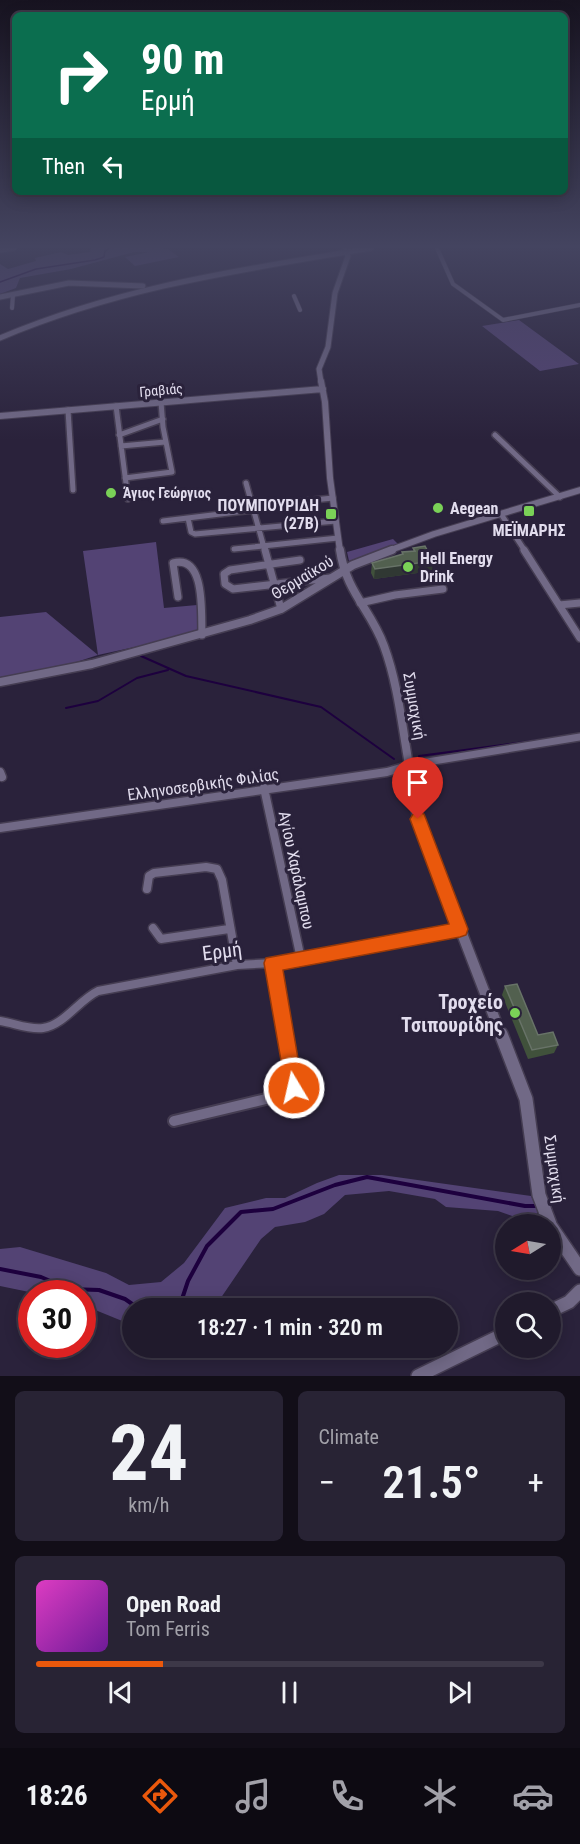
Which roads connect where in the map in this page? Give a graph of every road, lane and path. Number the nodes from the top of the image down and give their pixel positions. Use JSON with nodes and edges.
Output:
{"nodes":[{"id":1,"x":56,"y":312,"type":"edge"},
{"id":2,"x":63,"y":312,"type":"edge"},
{"id":3,"x":333,"y":312,"type":"edge"},
{"id":4,"x":492,"y":312,"type":"edge"},
{"id":5,"x":543,"y":312,"type":"edge"},
{"id":6,"x":0,"y":337,"type":"edge"},
{"id":7,"x":323,"y":389,"type":"junction"},
{"id":8,"x":160,"y":402,"type":"junction"},
{"id":9,"x":116,"y":406,"type":"junction"},
{"id":10,"x":68,"y":410,"type":"junction"},
{"id":11,"x":0,"y":416,"type":"edge"},
{"id":12,"x":163,"y":419,"type":"junction"},
{"id":13,"x":119,"y":435,"type":"junction"},
{"id":14,"x":495,"y":435,"type":"dead end"},
{"id":15,"x":165,"y":442,"type":"junction"},
{"id":16,"x":121,"y":446,"type":"junction"},
{"id":17,"x":125,"y":478,"type":"junction"},
{"id":18,"x":246,"y":483,"type":"dead end"},
{"id":19,"x":73,"y":490,"type":"dead end"},
{"id":20,"x":580,"y":490,"type":"edge"},
{"id":21,"x":561,"y":496,"type":"junction"},
{"id":22,"x":333,"y":498,"type":"junction"},
{"id":23,"x":128,"y":499,"type":"dead end"},
{"id":24,"x":253,"y":508,"type":"junction"},
{"id":25,"x":501,"y":514,"type":"junction"},
{"id":26,"x":188,"y":518,"type":"junction"},
{"id":27,"x":164,"y":521,"type":"dead end"},
{"id":28,"x":336,"y":521,"type":"junction"},
{"id":29,"x":258,"y":527,"type":"junction"},
{"id":30,"x":338,"y":538,"type":"junction"},
{"id":31,"x":263,"y":546,"type":"junction"},
{"id":32,"x":234,"y":549,"type":"dead end"},
{"id":33,"x":300,"y":560,"type":"dead end"},
{"id":34,"x":269,"y":564,"type":"junction"},
{"id":35,"x":343,"y":571,"type":"junction"},
{"id":36,"x":332,"y":578,"type":"junction"},
{"id":37,"x":275,"y":585,"type":"junction"},
{"id":38,"x":443,"y":589,"type":"dead end"},
{"id":39,"x":178,"y":597,"type":"dead end"},
{"id":40,"x":360,"y":603,"type":"junction"},
{"id":41,"x":580,"y":603,"type":"edge"},
{"id":42,"x":559,"y":605,"type":"junction"},
{"id":43,"x":281,"y":609,"type":"junction"},
{"id":44,"x":202,"y":635,"type":"junction"},
{"id":45,"x":580,"y":638,"type":"edge"},
{"id":46,"x":0,"y":682,"type":"edge"},
{"id":47,"x":580,"y":737,"type":"edge"},
{"id":48,"x":409,"y":765,"type":"junction"},
{"id":49,"x":264,"y":788,"type":"junction"},
{"id":50,"x":0,"y":828,"type":"edge"},
{"id":51,"x":147,"y":888,"type":"dead end"},
{"id":52,"x":153,"y":928,"type":"dead end"},
{"id":53,"x":229,"y":929,"type":"junction"},
{"id":54,"x":460,"y":929,"type":"junction"},
{"id":55,"x":301,"y":959,"type":"junction"},
{"id":56,"x":273,"y":963,"type":"junction"},
{"id":57,"x":237,"y":965,"type":"junction"},
{"id":58,"x":0,"y":1020,"type":"edge"},
{"id":59,"x":174,"y":1121,"type":"dead end"},
{"id":60,"x":547,"y":1214,"type":"edge"},
{"id":61,"x":561,"y":1240,"type":"edge"},
{"id":62,"x":580,"y":1269,"type":"edge"},
{"id":63,"x":580,"y":1291,"type":"edge"},
{"id":64,"x":561,"y":1306,"type":"edge"},
{"id":65,"x":495,"y":1338,"type":"edge"},
{"id":66,"x":418,"y":1376,"type":"edge"}],
"edges":[{"from":1,"to":6,"type":"main road"},
{"from":2,"to":6,"type":"main road"},
{"from":3,"to":7,"type":"street","name":"Συμμαχική"},
{"from":4,"to":5,"type":"street"},
{"from":7,"to":8,"type":"street","name":"Γραβιάς"},
{"from":7,"to":22,"type":"street","name":"Συμμαχική"},
{"from":8,"to":9,"type":"street","name":"Γραβιάς"},
{"from":8,"to":12,"type":"street"},
{"from":9,"to":10,"type":"street","name":"Γραβιάς"},
{"from":9,"to":13,"type":"street"},
{"from":10,"to":11,"type":"street","name":"Γραβιάς"},
{"from":10,"to":19,"type":"street"},
{"from":12,"to":13,"type":"street"},
{"from":12,"to":15,"type":"street"},
{"from":13,"to":16,"type":"street"},
{"from":14,"to":21,"type":"street"},
{"from":15,"to":16,"type":"street"},
{"from":15,"to":17,"type":"street"},
{"from":16,"to":17,"type":"street"},
{"from":17,"to":23,"type":"street"},
{"from":18,"to":24,"type":"street"},
{"from":20,"to":21,"type":"street","name":"Θερμαϊκού"},
{"from":21,"to":25,"type":"street","name":"Θερμαϊκού"},
{"from":22,"to":24,"type":"street"},
{"from":22,"to":28,"type":"street","name":"Συμμαχική"},
{"from":24,"to":26,"type":"street"},
{"from":24,"to":29,"type":"street"},
{"from":25,"to":35,"type":"street","name":"Θερμαϊκού"},
{"from":25,"to":42,"type":"street"},
{"from":26,"to":27,"type":"street"},
{"from":26,"to":29,"type":"street"},
{"from":28,"to":29,"type":"street"},
{"from":28,"to":30,"type":"street","name":"Συμμαχική"},
{"from":29,"to":31,"type":"street"},
{"from":30,"to":31,"type":"street"},
{"from":30,"to":35,"type":"street","name":"Συμμαχική"},
{"from":31,"to":32,"type":"street"},
{"from":31,"to":34,"type":"street"},
{"from":33,"to":34,"type":"street"},
{"from":34,"to":37,"type":"street"},
{"from":34,"to":37,"type":"street"},
{"from":35,"to":36,"type":"street","name":"Θερμαϊκού"},
{"from":35,"to":40,"type":"street","name":"Συμμαχική"},
{"from":36,"to":37,"type":"street"},
{"from":36,"to":43,"type":"street","name":"Θερμαϊκού"},
{"from":37,"to":43,"type":"street"},
{"from":38,"to":40,"type":"street"},
{"from":39,"to":44,"type":"street"},
{"from":40,"to":48,"type":"street","name":"Συμμαχική"},
{"from":41,"to":42,"type":"street"},
{"from":42,"to":45,"type":"street"},
{"from":43,"to":44,"type":"street","name":"Θερμαϊκού"},
{"from":44,"to":46,"type":"street","name":"Θερμαϊκού"},
{"from":47,"to":48,"type":"street","name":"Ελληνοσερβικής Φιλίας"},
{"from":48,"to":49,"type":"street","name":"Ελληνοσερβικής Φιλίας"},
{"from":48,"to":54,"type":"street","name":"Συμμαχική"},
{"from":49,"to":50,"type":"street","name":"Ελληνοσερβικής Φιλίας"},
{"from":49,"to":55,"type":"street","name":"Αγίου Χαράλαμπου"},
{"from":51,"to":53,"type":"street"},
{"from":52,"to":53,"type":"street"},
{"from":53,"to":57,"type":"street"},
{"from":54,"to":55,"type":"street","name":"Ερμή"},
{"from":54,"to":60,"type":"street","name":"Συμμαχική"},
{"from":55,"to":56,"type":"street","name":"Ερμή"},
{"from":56,"to":57,"type":"street","name":"Ερμή"},
{"from":56,"to":59,"type":"street"},
{"from":57,"to":58,"type":"street","name":"Ερμή"},
{"from":61,"to":62,"type":"street","name":"Συμμαχική"},
{"from":63,"to":64,"type":"street"},
{"from":65,"to":66,"type":"street"}]}
